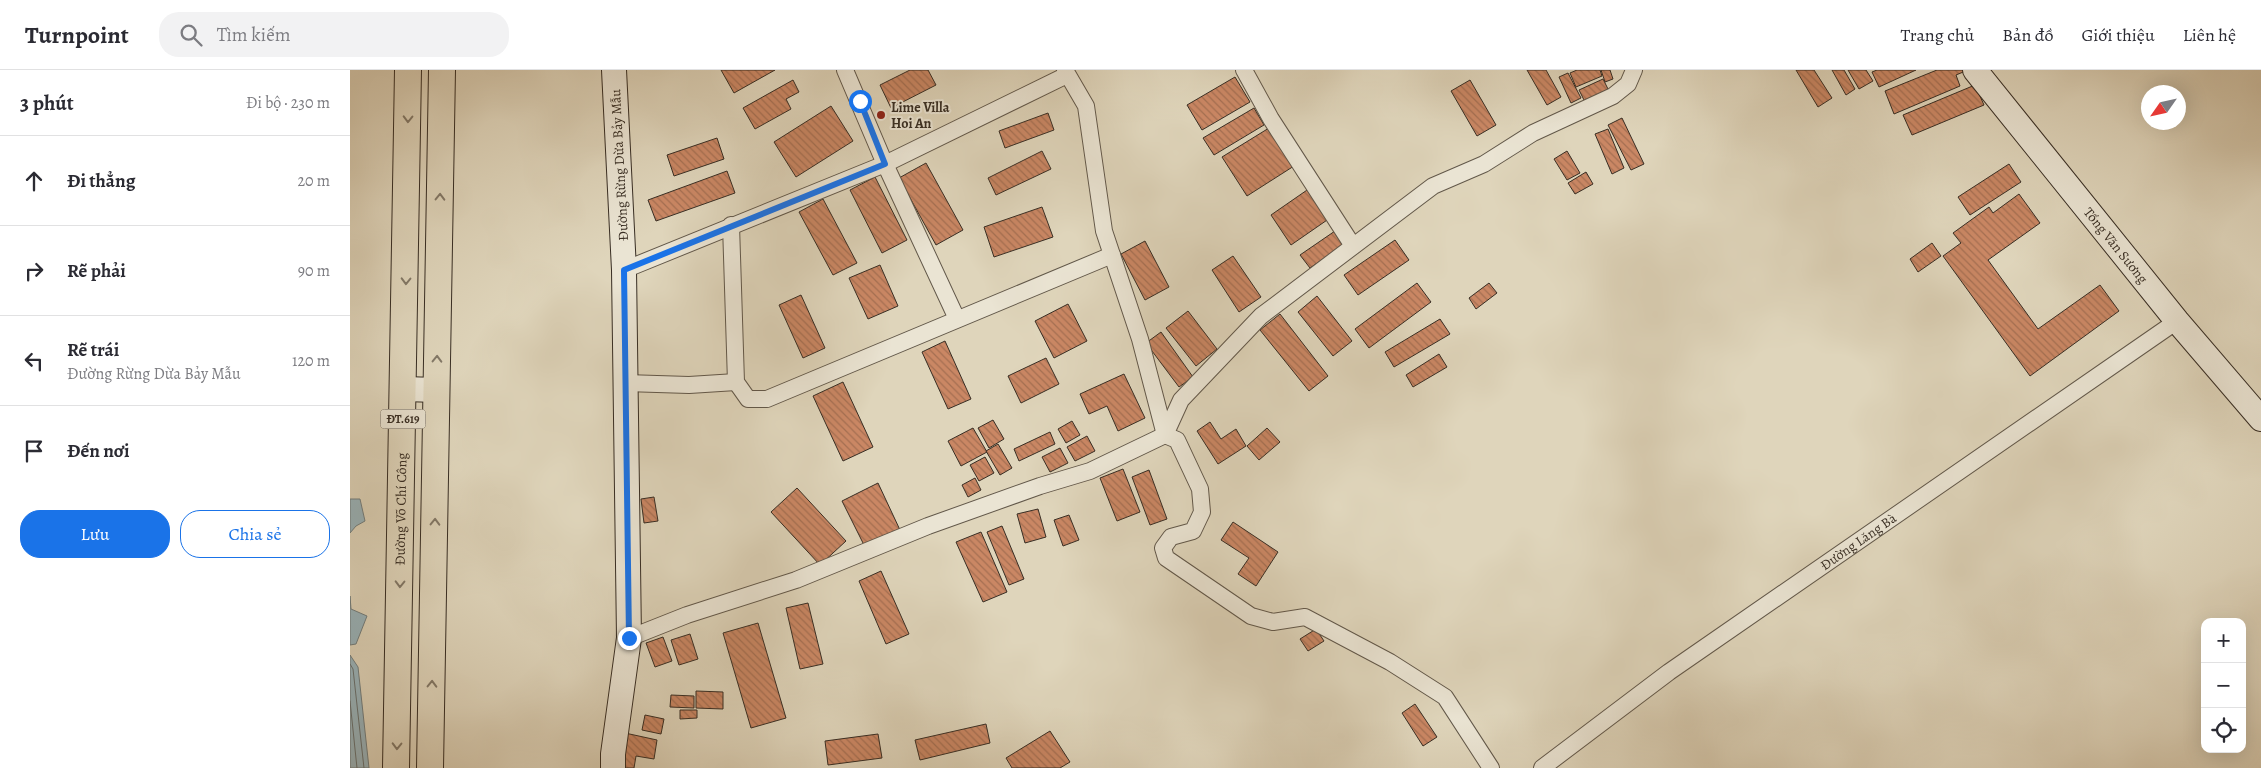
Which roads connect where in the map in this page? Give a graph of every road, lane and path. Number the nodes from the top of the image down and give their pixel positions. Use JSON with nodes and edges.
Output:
{"nodes":[{"id":1,"x":408,"y":70,"type":"edge"},
{"id":2,"x":442,"y":70,"type":"edge"},
{"id":3,"x":614,"y":70,"type":"edge"},
{"id":4,"x":845,"y":70,"type":"edge"},
{"id":5,"x":1244,"y":70,"type":"edge"},
{"id":6,"x":1634,"y":70,"type":"edge"},
{"id":7,"x":1975,"y":70,"type":"edge"},
{"id":8,"x":1066,"y":72,"type":"edge"},
{"id":9,"x":885,"y":164,"type":"junction"},
{"id":10,"x":731,"y":225,"type":"junction"},
{"id":11,"x":1353,"y":246,"type":"junction"},
{"id":12,"x":1112,"y":255,"type":"junction"},
{"id":13,"x":624,"y":270,"type":"junction"},
{"id":14,"x":957,"y":319,"type":"junction"},
{"id":15,"x":2177,"y":321,"type":"junction"},
{"id":16,"x":736,"y":382,"type":"junction"},
{"id":17,"x":625,"y":383,"type":"junction"},
{"id":18,"x":404,"y":389,"type":"junction"},
{"id":19,"x":437,"y":390,"type":"junction"},
{"id":20,"x":2261,"y":418,"type":"edge"},
{"id":21,"x":1165,"y":435,"type":"junction"},
{"id":22,"x":629,"y":638,"type":"junction"},
{"id":23,"x":396,"y":768,"type":"edge"},
{"id":24,"x":430,"y":768,"type":"edge"},
{"id":25,"x":613,"y":768,"type":"edge"},
{"id":26,"x":1491,"y":768,"type":"edge"},
{"id":27,"x":1542,"y":768,"type":"edge"}],
"edges":[{"from":1,"to":18,"type":"main road","name":"Đường Võ Chí Công","number":"ĐT.619","one_way":true},
{"from":19,"to":2,"type":"main road","number":"ĐT.619","one_way":true},
{"from":3,"to":13,"type":"street","name":"Đường Rừng Dừa Bảy Mẫu"},
{"from":4,"to":9,"type":"street"},
{"from":5,"to":11,"type":"street"},
{"from":6,"to":11,"type":"street"},
{"from":7,"to":15,"type":"street","name":"Tống Văn Sương"},
{"from":8,"to":9,"type":"street"},
{"from":8,"to":12,"type":"street"},
{"from":9,"to":10,"type":"street"},
{"from":9,"to":14,"type":"street"},
{"from":10,"to":13,"type":"street"},
{"from":10,"to":16,"type":"street"},
{"from":11,"to":21,"type":"street"},
{"from":12,"to":14,"type":"street"},
{"from":12,"to":21,"type":"street"},
{"from":13,"to":17,"type":"street","name":"Đường Rừng Dừa Bảy Mẫu"},
{"from":14,"to":16,"type":"street"},
{"from":15,"to":20,"type":"street","name":"Tống Văn Sương"},
{"from":15,"to":27,"type":"street","name":"Đường Lăng Bà"},
{"from":16,"to":17,"type":"street"},
{"from":17,"to":22,"type":"street","name":"Đường Rừng Dừa Bảy Mẫu"},
{"from":18,"to":19,"type":"street"},
{"from":18,"to":23,"type":"main road","name":"Đường Võ Chí Công","number":"ĐT.619","one_way":true},
{"from":24,"to":19,"type":"main road","number":"ĐT.619","one_way":true},
{"from":21,"to":22,"type":"street"},
{"from":21,"to":26,"type":"street"},
{"from":22,"to":25,"type":"street","name":"Đường Rừng Dừa Bảy Mẫu"}]}
